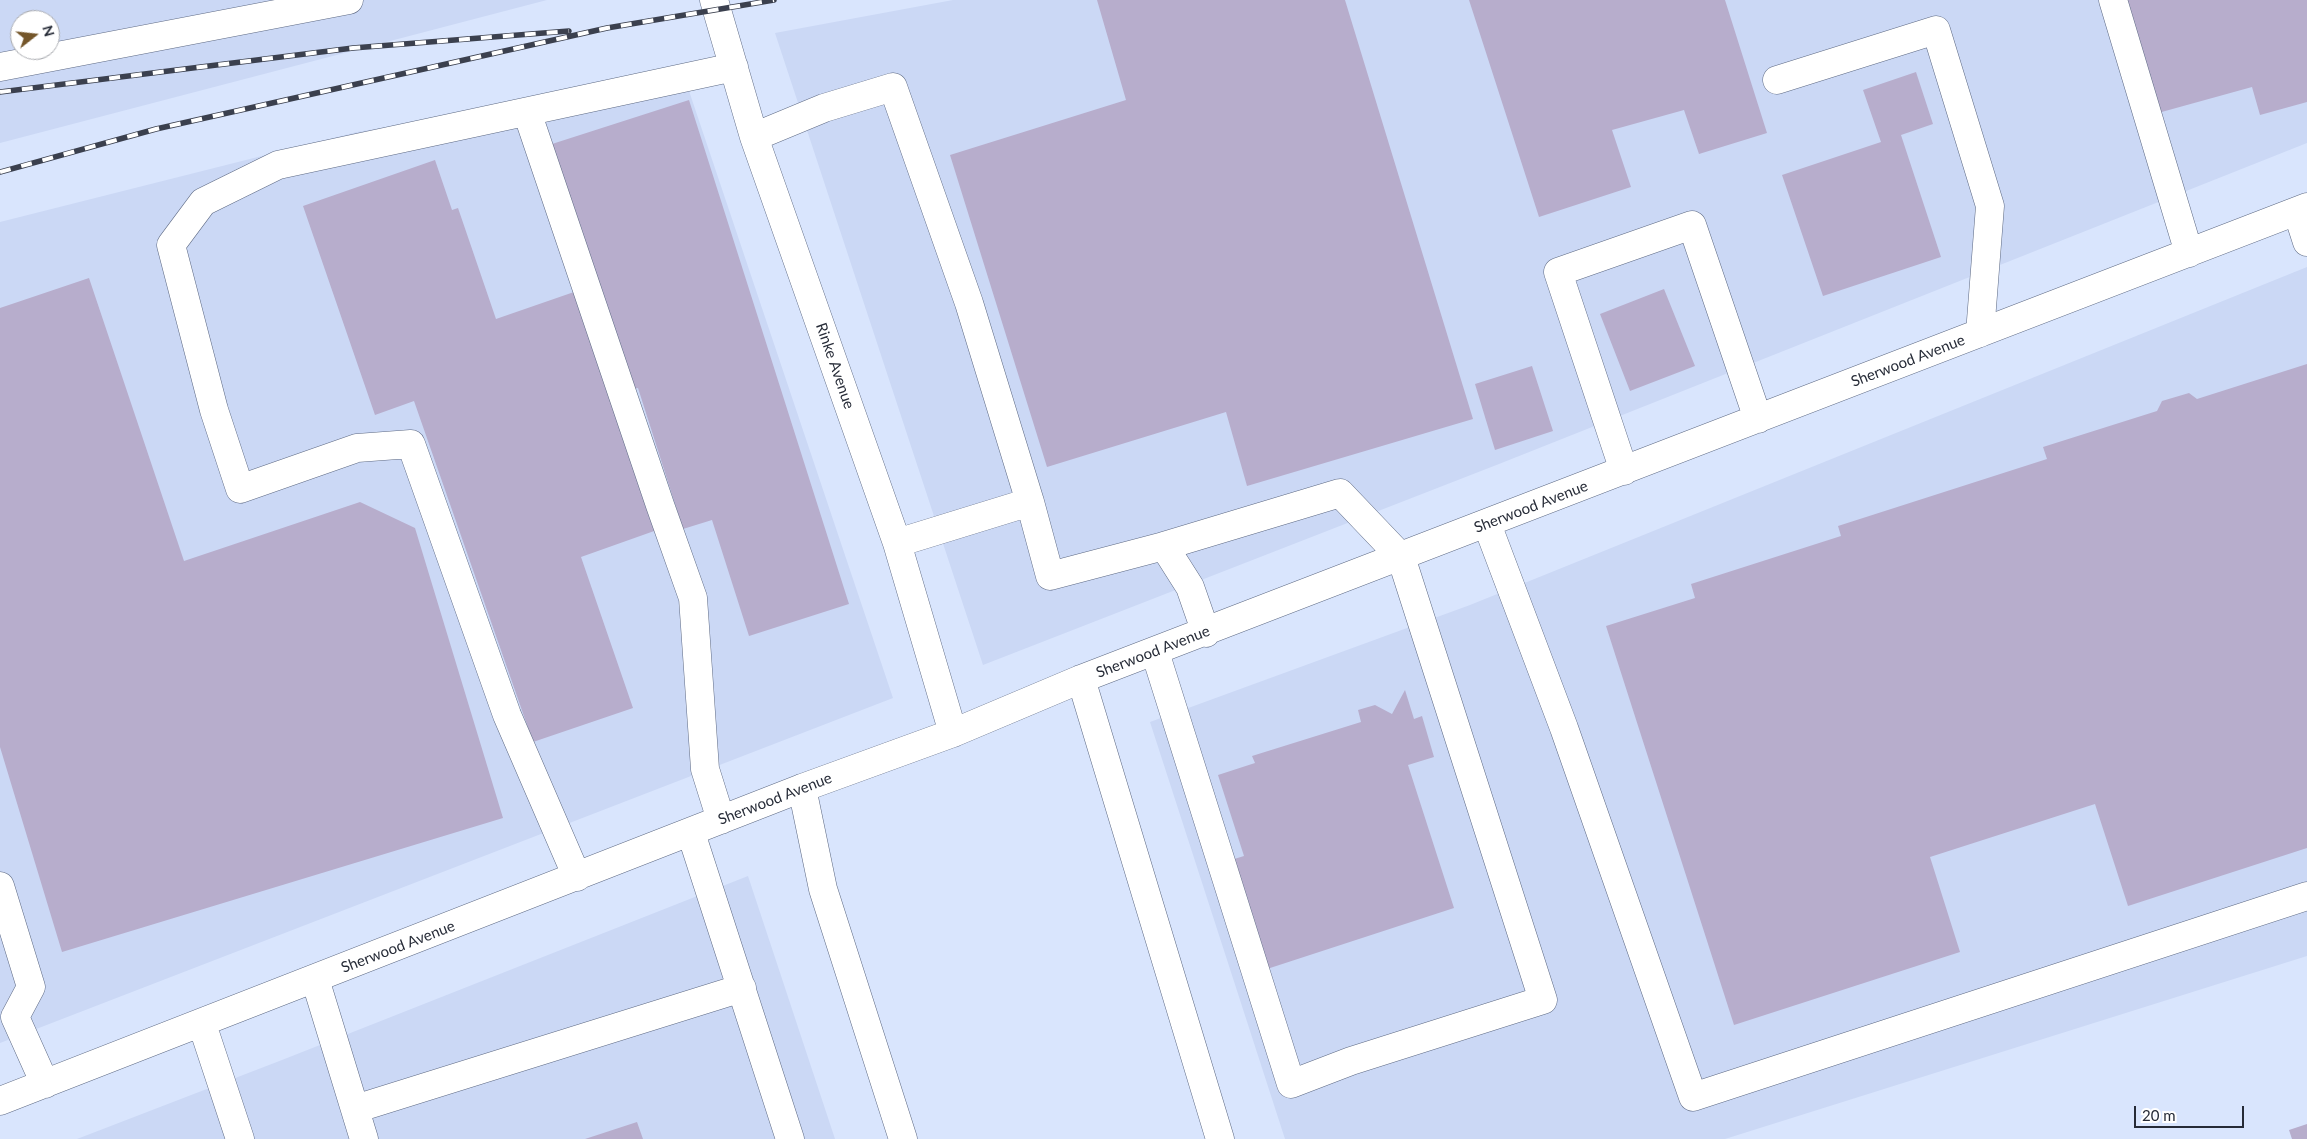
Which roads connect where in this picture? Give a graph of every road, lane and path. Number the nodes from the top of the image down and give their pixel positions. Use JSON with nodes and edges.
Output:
{"nodes":[{"id":1,"x":349,"y":0,"type":"edge"},
{"id":2,"x":714,"y":0,"type":"edge"},
{"id":3,"x":2112,"y":0,"type":"edge"},
{"id":4,"x":0,"y":66,"type":"edge"},
{"id":5,"x":734,"y":67,"type":"junction"},
{"id":6,"x":1777,"y":80,"type":"dead end"},
{"id":7,"x":528,"y":112,"type":"junction"},
{"id":8,"x":754,"y":137,"type":"junction"},
{"id":9,"x":2302,"y":209,"type":"edge"},
{"id":10,"x":2307,"y":242,"type":"edge"},
{"id":11,"x":2189,"y":253,"type":"junction"},
{"id":12,"x":1980,"y":333,"type":"junction"},
{"id":13,"x":1758,"y":420,"type":"junction"},
{"id":14,"x":1624,"y":471,"type":"junction"},
{"id":15,"x":1030,"y":502,"type":"junction"},
{"id":16,"x":1487,"y":524,"type":"junction"},
{"id":17,"x":897,"y":543,"type":"junction"},
{"id":18,"x":1164,"y":546,"type":"junction"},
{"id":19,"x":1401,"y":557,"type":"junction"},
{"id":20,"x":1206,"y":632,"type":"junction"},
{"id":21,"x":1156,"y":652,"type":"junction"},
{"id":22,"x":1081,"y":679,"type":"junction"},
{"id":23,"x":953,"y":733,"type":"junction"},
{"id":24,"x":802,"y":788,"type":"junction"},
{"id":25,"x":721,"y":820,"type":"junction"},
{"id":26,"x":691,"y":833,"type":"junction"},
{"id":27,"x":577,"y":877,"type":"junction"},
{"id":28,"x":0,"y":886,"type":"edge"},
{"id":29,"x":2307,"y":896,"type":"edge"},
{"id":30,"x":315,"y":980,"type":"junction"},
{"id":31,"x":742,"y":988,"type":"junction"},
{"id":32,"x":8,"y":1017,"type":"edge"},
{"id":33,"x":202,"y":1024,"type":"junction"},
{"id":34,"x":44,"y":1084,"type":"junction"},
{"id":35,"x":0,"y":1101,"type":"edge"},
{"id":36,"x":355,"y":1109,"type":"junction"},
{"id":37,"x":240,"y":1139,"type":"edge"},
{"id":38,"x":364,"y":1139,"type":"edge"},
{"id":39,"x":790,"y":1139,"type":"edge"},
{"id":40,"x":902,"y":1139,"type":"edge"},
{"id":41,"x":1220,"y":1139,"type":"edge"}],
"edges":[{"from":1,"to":4,"type":"street"},
{"from":2,"to":5,"type":"street","name":"Rinke Avenue"},
{"from":3,"to":11,"type":"street"},
{"from":5,"to":7,"type":"street"},
{"from":5,"to":8,"type":"street","name":"Rinke Avenue"},
{"from":6,"to":12,"type":"street"},
{"from":7,"to":25,"type":"street"},
{"from":7,"to":27,"type":"street"},
{"from":8,"to":15,"type":"street"},
{"from":8,"to":17,"type":"street","name":"Rinke Avenue"},
{"from":9,"to":10,"type":"street"},
{"from":9,"to":11,"type":"street","name":"Sherwood Avenue"},
{"from":11,"to":12,"type":"street","name":"Sherwood Avenue"},
{"from":12,"to":13,"type":"street","name":"Sherwood Avenue"},
{"from":13,"to":14,"type":"street","name":"Sherwood Avenue"},
{"from":13,"to":14,"type":"street"},
{"from":14,"to":16,"type":"street","name":"Sherwood Avenue"},
{"from":15,"to":17,"type":"street"},
{"from":15,"to":18,"type":"street"},
{"from":16,"to":19,"type":"street","name":"Sherwood Avenue"},
{"from":16,"to":29,"type":"street"},
{"from":17,"to":23,"type":"street","name":"Rinke Avenue"},
{"from":18,"to":19,"type":"street"},
{"from":18,"to":20,"type":"street"},
{"from":19,"to":20,"type":"street","name":"Sherwood Avenue"},
{"from":19,"to":21,"type":"street"},
{"from":20,"to":21,"type":"street","name":"Sherwood Avenue"},
{"from":21,"to":22,"type":"street","name":"Sherwood Avenue"},
{"from":22,"to":23,"type":"street","name":"Sherwood Avenue"},
{"from":22,"to":41,"type":"street"},
{"from":23,"to":24,"type":"street","name":"Sherwood Avenue"},
{"from":24,"to":25,"type":"street","name":"Sherwood Avenue"},
{"from":24,"to":40,"type":"street"},
{"from":25,"to":26,"type":"street","name":"Sherwood Avenue"},
{"from":26,"to":27,"type":"street","name":"Sherwood Avenue"},
{"from":26,"to":31,"type":"street"},
{"from":27,"to":30,"type":"street","name":"Sherwood Avenue"},
{"from":28,"to":32,"type":"street"},
{"from":30,"to":33,"type":"street","name":"Sherwood Avenue"},
{"from":30,"to":36,"type":"street"},
{"from":31,"to":36,"type":"street"},
{"from":31,"to":39,"type":"street"},
{"from":32,"to":34,"type":"street"},
{"from":33,"to":34,"type":"street","name":"Sherwood Avenue"},
{"from":33,"to":37,"type":"street"},
{"from":34,"to":35,"type":"street","name":"Sherwood Avenue"},
{"from":36,"to":38,"type":"street"}]}
